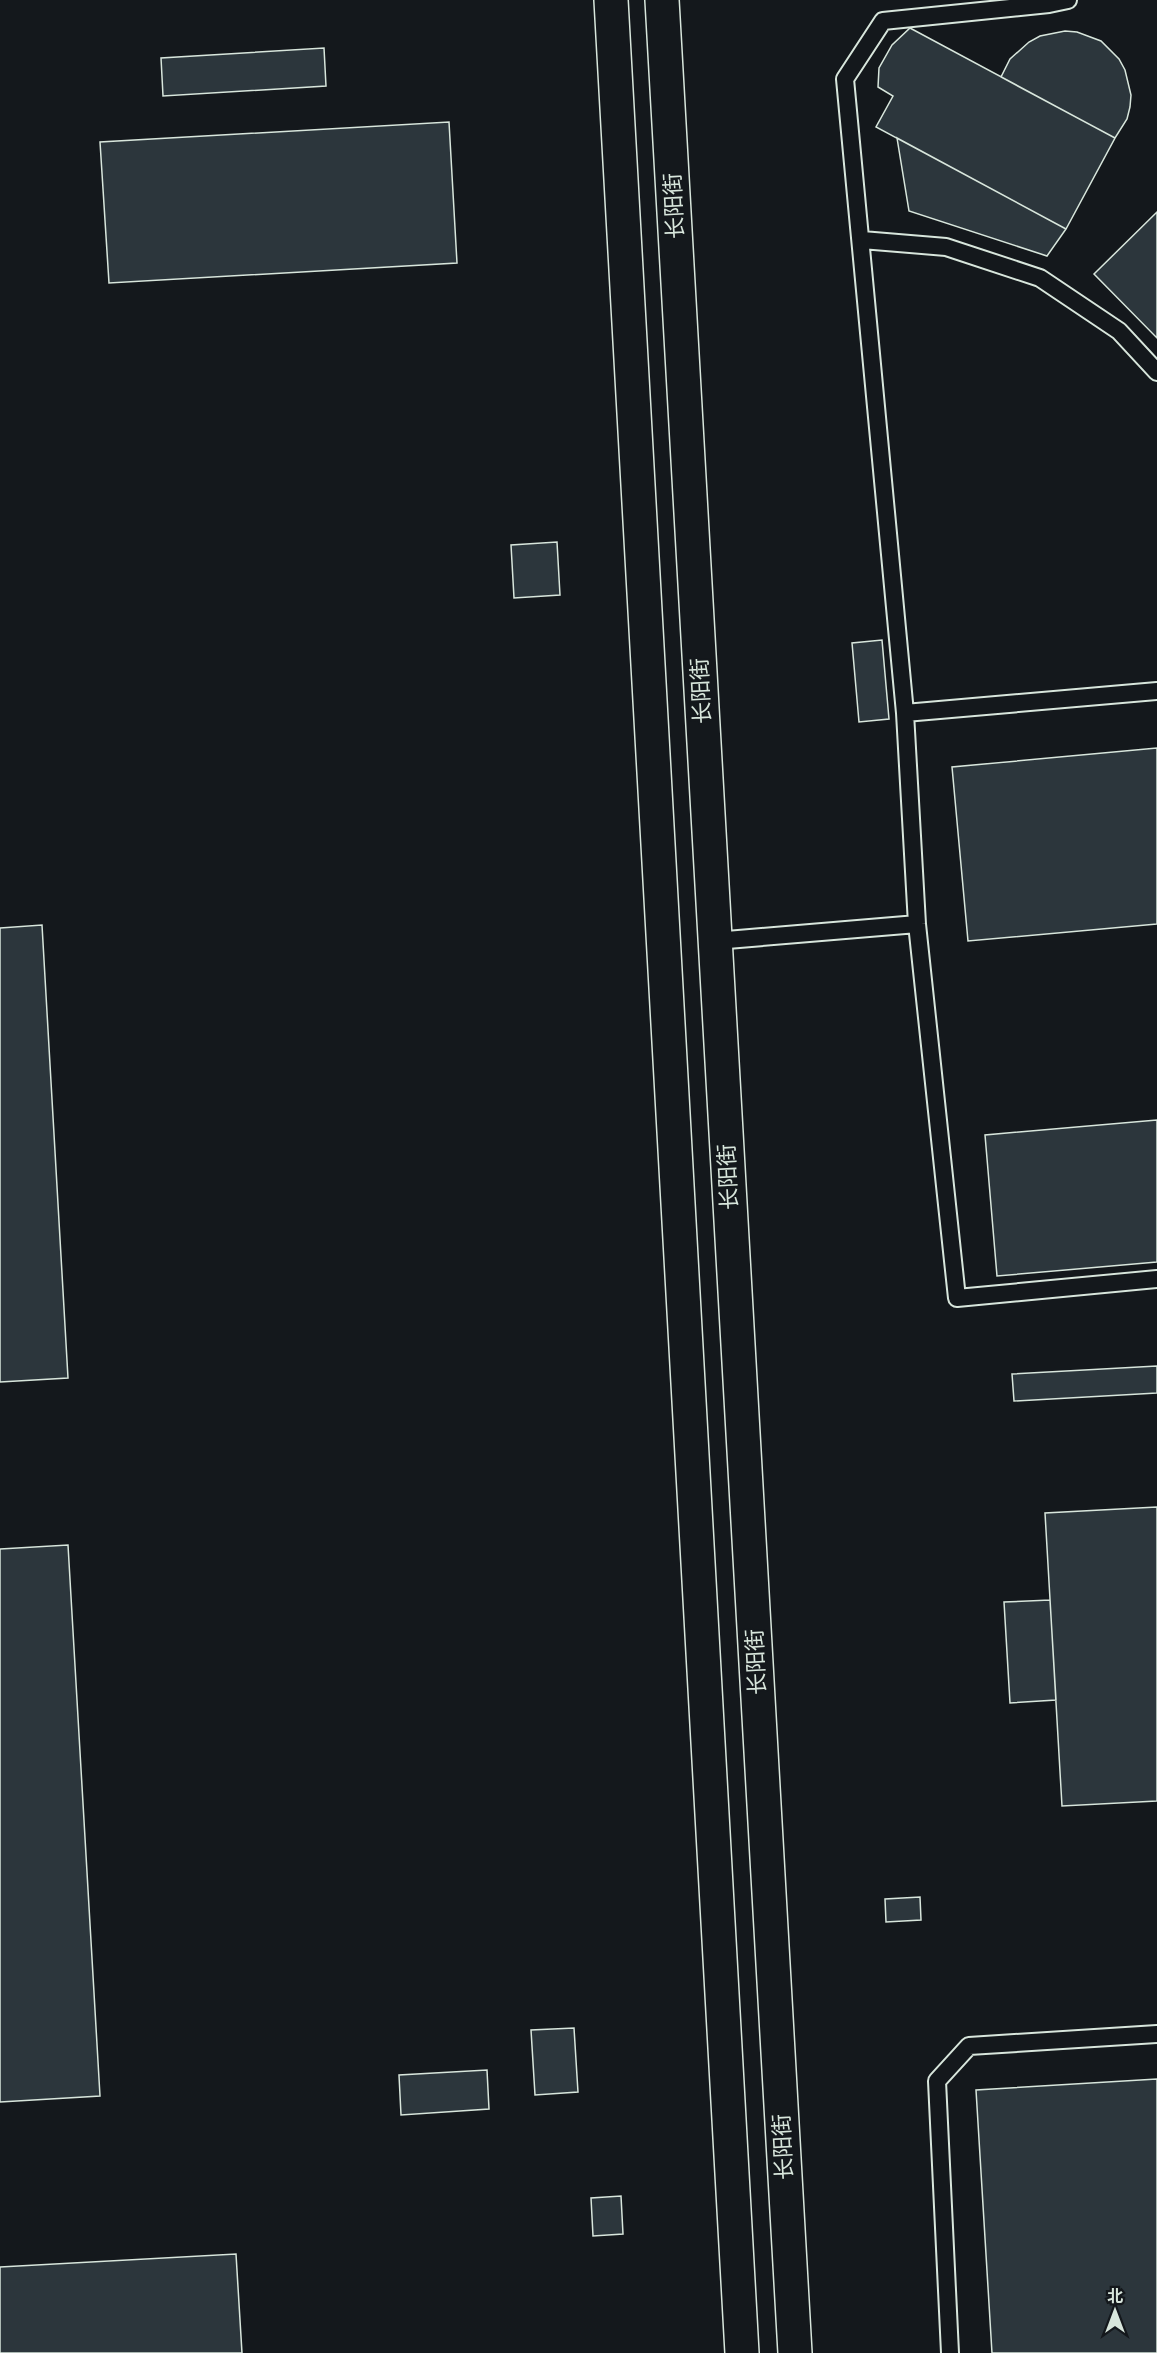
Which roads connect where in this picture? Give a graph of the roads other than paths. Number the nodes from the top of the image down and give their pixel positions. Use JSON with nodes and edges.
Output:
{"nodes":[{"id":1,"x":611,"y":0,"type":"edge"},
{"id":2,"x":662,"y":0,"type":"edge"},
{"id":3,"x":1068,"y":0,"type":"edge"},
{"id":4,"x":862,"y":240,"type":"junction"},
{"id":5,"x":1157,"y":372,"type":"edge"},
{"id":6,"x":1157,"y":691,"type":"edge"},
{"id":7,"x":904,"y":713,"type":"junction"},
{"id":8,"x":917,"y":924,"type":"junction"},
{"id":9,"x":715,"y":940,"type":"junction"},
{"id":10,"x":1157,"y":1278,"type":"edge"},
{"id":11,"x":1157,"y":2034,"type":"edge"},
{"id":12,"x":742,"y":2353,"type":"edge"},
{"id":13,"x":795,"y":2353,"type":"edge"},
{"id":14,"x":950,"y":2353,"type":"edge"}],
"edges":[{"from":1,"to":12,"type":"main road"},
{"from":2,"to":9,"type":"main road","name":"长阳街"},
{"from":3,"to":4,"type":"lane"},
{"from":4,"to":5,"type":"lane"},
{"from":4,"to":7,"type":"lane"},
{"from":6,"to":7,"type":"lane"},
{"from":7,"to":8,"type":"lane"},
{"from":8,"to":9,"type":"lane"},
{"from":8,"to":10,"type":"lane"},
{"from":9,"to":13,"type":"main road","name":"长阳街"},
{"from":11,"to":14,"type":"lane"}]}
